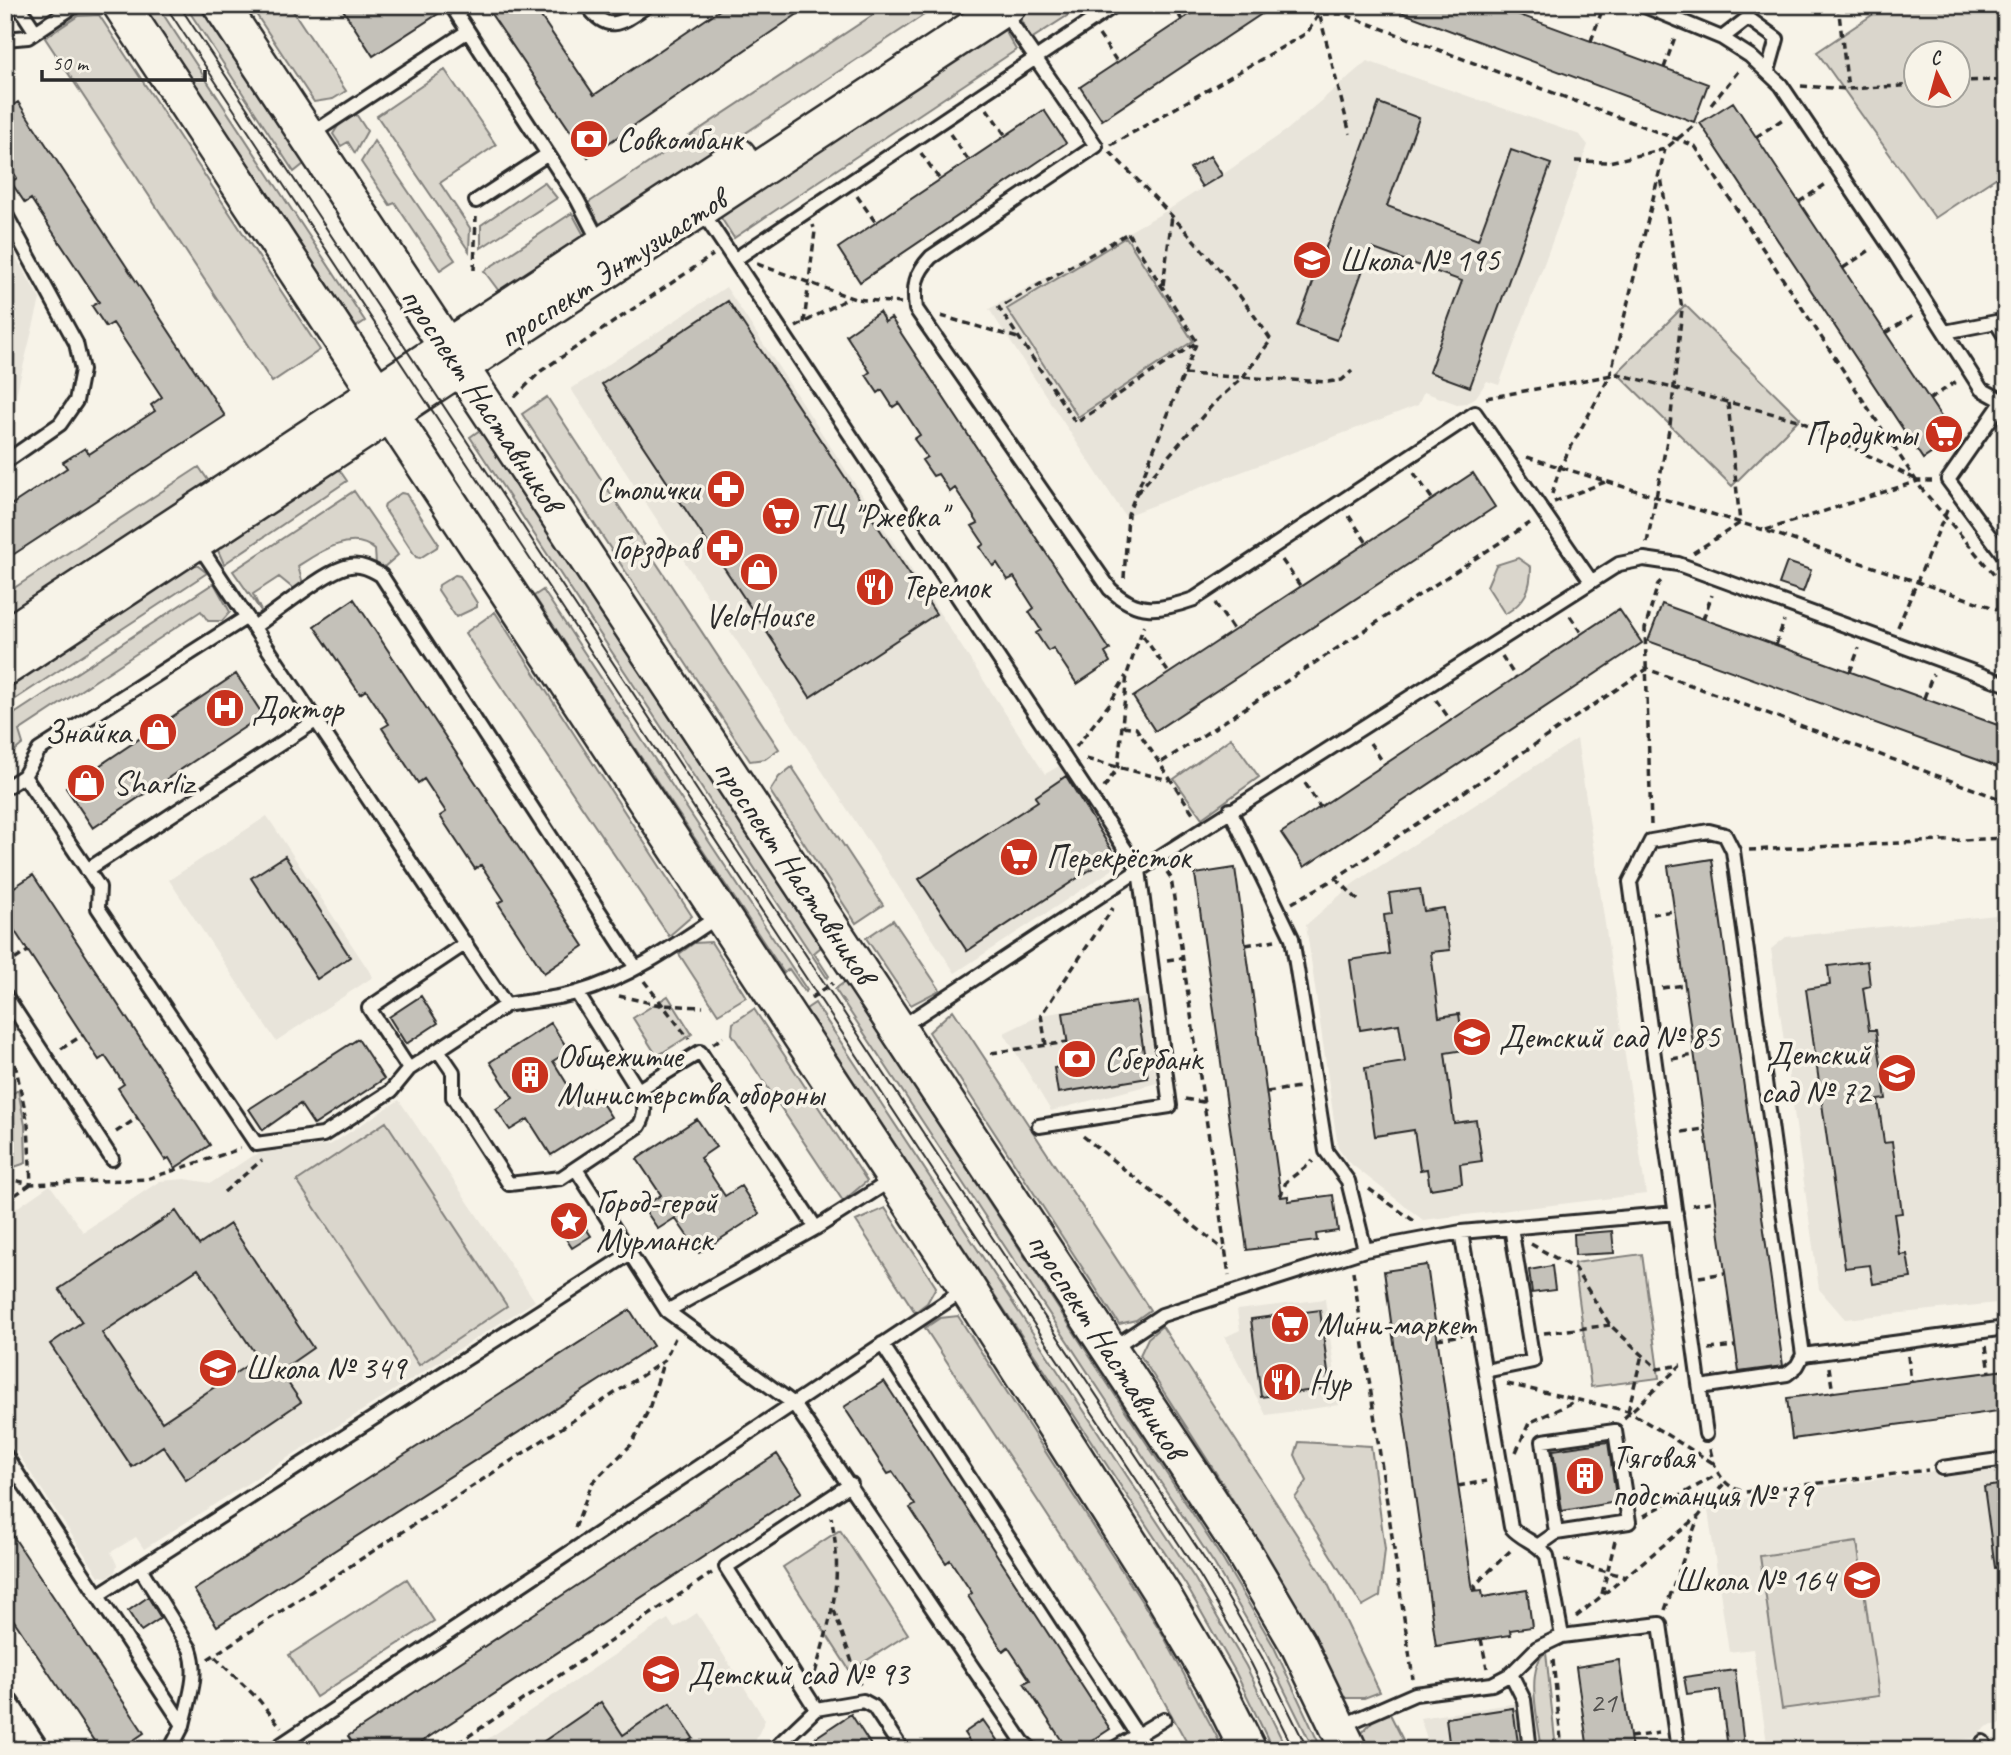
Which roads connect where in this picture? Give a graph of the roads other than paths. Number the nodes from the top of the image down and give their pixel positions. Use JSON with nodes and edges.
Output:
{"nodes":[{"id":1,"x":18,"y":5,"type":"edge"},
{"id":2,"x":76,"y":5,"type":"edge"},
{"id":3,"x":121,"y":5,"type":"edge"},
{"id":4,"x":221,"y":5,"type":"edge"},
{"id":5,"x":451,"y":5,"type":"edge"},
{"id":6,"x":587,"y":5,"type":"edge"},
{"id":7,"x":649,"y":5,"type":"edge"},
{"id":8,"x":966,"y":5,"type":"edge"},
{"id":9,"x":1115,"y":5,"type":"edge"},
{"id":10,"x":1643,"y":5,"type":"edge"},
{"id":11,"x":1003,"y":7,"type":"edge"},
{"id":12,"x":35,"y":31,"type":"junction"},
{"id":13,"x":468,"y":31,"type":"junction"},
{"id":14,"x":1722,"y":38,"type":"junction"},
{"id":15,"x":5,"y":39,"type":"edge"},
{"id":16,"x":1035,"y":57,"type":"junction"},
{"id":17,"x":1768,"y":71,"type":"junction"},
{"id":18,"x":308,"y":136,"type":"junction"},
{"id":19,"x":548,"y":154,"type":"junction"},
{"id":20,"x":694,"y":200,"type":"junction"},
{"id":21,"x":476,"y":201,"type":"road end"},
{"id":22,"x":5,"y":213,"type":"edge"},
{"id":23,"x":608,"y":256,"type":"junction"},
{"id":24,"x":734,"y":260,"type":"junction"},
{"id":25,"x":1945,"y":332,"type":"junction"},
{"id":26,"x":2006,"y":338,"type":"edge"},
{"id":27,"x":455,"y":357,"type":"junction"},
{"id":28,"x":2005,"y":400,"type":"edge"},
{"id":29,"x":383,"y":404,"type":"junction"},
{"id":30,"x":5,"y":462,"type":"edge"},
{"id":31,"x":189,"y":532,"type":"junction"},
{"id":32,"x":2006,"y":558,"type":"edge"},
{"id":33,"x":1591,"y":581,"type":"junction"},
{"id":34,"x":251,"y":622,"type":"junction"},
{"id":35,"x":5,"y":637,"type":"edge"},
{"id":36,"x":5,"y":668,"type":"edge"},
{"id":37,"x":2006,"y":684,"type":"edge"},
{"id":38,"x":317,"y":720,"type":"junction"},
{"id":39,"x":24,"y":776,"type":"junction"},
{"id":40,"x":5,"y":788,"type":"edge"},
{"id":41,"x":1230,"y":810,"type":"junction"},
{"id":42,"x":87,"y":870,"type":"junction"},
{"id":43,"x":1139,"y":870,"type":"junction"},
{"id":44,"x":720,"y":915,"type":"junction"},
{"id":45,"x":466,"y":943,"type":"junction"},
{"id":46,"x":636,"y":968,"type":"junction"},
{"id":47,"x":577,"y":993,"type":"junction"},
{"id":48,"x":5,"y":995,"type":"edge"},
{"id":49,"x":506,"y":1006,"type":"junction"},
{"id":50,"x":899,"y":1028,"type":"junction"},
{"id":51,"x":438,"y":1049,"type":"junction"},
{"id":52,"x":409,"y":1069,"type":"junction"},
{"id":53,"x":638,"y":1090,"type":"junction"},
{"id":54,"x":1039,"y":1126,"type":"dead end"},
{"id":55,"x":112,"y":1159,"type":"dead end"},
{"id":56,"x":576,"y":1169,"type":"junction"},
{"id":57,"x":894,"y":1178,"type":"junction"},
{"id":58,"x":1676,"y":1213,"type":"junction"},
{"id":59,"x":1511,"y":1227,"type":"junction"},
{"id":60,"x":816,"y":1228,"type":"junction"},
{"id":61,"x":1461,"y":1232,"type":"junction"},
{"id":62,"x":1366,"y":1250,"type":"junction"},
{"id":63,"x":629,"y":1254,"type":"junction"},
{"id":64,"x":967,"y":1288,"type":"junction"},
{"id":65,"x":667,"y":1311,"type":"junction"},
{"id":66,"x":2006,"y":1328,"type":"edge"},
{"id":67,"x":882,"y":1344,"type":"junction"},
{"id":68,"x":1110,"y":1349,"type":"junction"},
{"id":69,"x":1803,"y":1355,"type":"junction"},
{"id":70,"x":1485,"y":1371,"type":"junction"},
{"id":71,"x":1700,"y":1387,"type":"junction"},
{"id":72,"x":794,"y":1404,"type":"junction"},
{"id":73,"x":1706,"y":1434,"type":"road end"},
{"id":74,"x":5,"y":1455,"type":"edge"},
{"id":75,"x":2006,"y":1459,"type":"edge"},
{"id":76,"x":1942,"y":1468,"type":"road end"},
{"id":77,"x":850,"y":1485,"type":"junction"},
{"id":78,"x":1556,"y":1533,"type":"junction"},
{"id":79,"x":1543,"y":1550,"type":"junction"},
{"id":80,"x":141,"y":1567,"type":"junction"},
{"id":81,"x":98,"y":1595,"type":"junction"},
{"id":82,"x":1558,"y":1635,"type":"junction"},
{"id":83,"x":1511,"y":1674,"type":"junction"},
{"id":84,"x":5,"y":1703,"type":"edge"},
{"id":85,"x":816,"y":1709,"type":"junction"},
{"id":86,"x":1164,"y":1719,"type":"dead end"},
{"id":87,"x":183,"y":1725,"type":"junction"},
{"id":88,"x":1138,"y":1734,"type":"junction"},
{"id":89,"x":1343,"y":1739,"type":"edge"},
{"id":90,"x":293,"y":1745,"type":"edge"},
{"id":91,"x":1027,"y":1746,"type":"edge"},
{"id":92,"x":36,"y":1750,"type":"edge"},
{"id":93,"x":171,"y":1750,"type":"edge"},
{"id":94,"x":273,"y":1750,"type":"edge"},
{"id":95,"x":773,"y":1750,"type":"edge"},
{"id":96,"x":902,"y":1750,"type":"edge"},
{"id":97,"x":1011,"y":1750,"type":"edge"},
{"id":98,"x":1112,"y":1750,"type":"edge"},
{"id":99,"x":1147,"y":1750,"type":"edge"},
{"id":100,"x":1248,"y":1750,"type":"edge"},
{"id":101,"x":1531,"y":1750,"type":"edge"},
{"id":102,"x":1678,"y":1750,"type":"edge"}],
"edges":[{"from":1,"to":12,"type":"lane"},
{"from":2,"to":12,"type":"lane"},
{"from":3,"to":29,"type":"main road"},
{"from":4,"to":18,"type":"main road","name":"проспект Наставников"},
{"from":5,"to":13,"type":"lane"},
{"from":6,"to":7,"type":"lane"},
{"from":8,"to":20,"type":"main road","name":"проспект Энтузиастов"},
{"from":9,"to":16,"type":"lane"},
{"from":10,"to":14,"type":"lane"},
{"from":11,"to":16,"type":"lane"},
{"from":11,"to":20,"type":"main road","name":"проспект Энтузиастов"},
{"from":12,"to":15,"type":"lane"},
{"from":13,"to":18,"type":"lane"},
{"from":13,"to":19,"type":"lane"},
{"from":14,"to":17,"type":"lane"},
{"from":14,"to":17,"type":"lane"},
{"from":16,"to":24,"type":"lane"},
{"from":16,"to":33,"type":"lane"},
{"from":17,"to":25,"type":"lane"},
{"from":18,"to":27,"type":"main road","name":"проспект Наставников"},
{"from":19,"to":21,"type":"lane"},
{"from":19,"to":23,"type":"lane"},
{"from":20,"to":23,"type":"main road","name":"проспект Энтузиастов"},
{"from":20,"to":24,"type":"lane"},
{"from":22,"to":30,"type":"lane"},
{"from":23,"to":27,"type":"main road","name":"проспект Энтузиастов"},
{"from":24,"to":43,"type":"lane"},
{"from":25,"to":26,"type":"lane"},
{"from":25,"to":28,"type":"lane"},
{"from":27,"to":29,"type":"main road","name":"проспект Энтузиастов"},
{"from":27,"to":50,"type":"main road","name":"проспект Наставников"},
{"from":28,"to":32,"type":"lane"},
{"from":29,"to":31,"type":"main road","name":"проспект Энтузиастов"},
{"from":29,"to":44,"type":"main road"},
{"from":31,"to":34,"type":"lane"},
{"from":31,"to":35,"type":"main road","name":"проспект Энтузиастов"},
{"from":31,"to":36,"type":"main road","name":"проспект Энтузиастов"},
{"from":33,"to":37,"type":"lane"},
{"from":33,"to":41,"type":"lane"},
{"from":34,"to":38,"type":"lane"},
{"from":34,"to":39,"type":"lane"},
{"from":34,"to":46,"type":"lane"},
{"from":38,"to":42,"type":"lane"},
{"from":38,"to":45,"type":"lane"},
{"from":39,"to":40,"type":"lane"},
{"from":39,"to":42,"type":"lane"},
{"from":41,"to":43,"type":"lane"},
{"from":41,"to":62,"type":"lane"},
{"from":42,"to":52,"type":"lane"},
{"from":43,"to":50,"type":"lane"},
{"from":43,"to":54,"type":"lane"},
{"from":44,"to":46,"type":"lane"},
{"from":44,"to":57,"type":"main road"},
{"from":45,"to":49,"type":"lane"},
{"from":45,"to":52,"type":"lane"},
{"from":46,"to":47,"type":"lane"},
{"from":47,"to":49,"type":"lane"},
{"from":47,"to":53,"type":"lane"},
{"from":48,"to":55,"type":"lane"},
{"from":49,"to":51,"type":"lane"},
{"from":50,"to":68,"type":"main road","name":"проспект Наставников"},
{"from":51,"to":52,"type":"lane"},
{"from":51,"to":56,"type":"lane"},
{"from":53,"to":56,"type":"lane"},
{"from":53,"to":60,"type":"lane"},
{"from":56,"to":63,"type":"lane"},
{"from":57,"to":60,"type":"lane"},
{"from":57,"to":64,"type":"main road"},
{"from":58,"to":59,"type":"lane"},
{"from":58,"to":69,"type":"lane"},
{"from":58,"to":71,"type":"lane"},
{"from":59,"to":61,"type":"lane"},
{"from":59,"to":70,"type":"lane"},
{"from":60,"to":65,"type":"lane"},
{"from":61,"to":62,"type":"lane"},
{"from":61,"to":70,"type":"lane"},
{"from":62,"to":68,"type":"lane"},
{"from":63,"to":65,"type":"lane"},
{"from":63,"to":80,"type":"lane"},
{"from":64,"to":67,"type":"lane"},
{"from":64,"to":100,"type":"main road"},
{"from":65,"to":72,"type":"lane"},
{"from":66,"to":69,"type":"lane"},
{"from":67,"to":72,"type":"lane"},
{"from":67,"to":88,"type":"lane"},
{"from":68,"to":89,"type":"main road","name":"проспект Наставников"},
{"from":69,"to":71,"type":"lane"},
{"from":70,"to":79,"type":"lane"},
{"from":71,"to":73,"type":"lane"},
{"from":72,"to":77,"type":"lane"},
{"from":72,"to":90,"type":"lane"},
{"from":74,"to":81,"type":"lane"},
{"from":75,"to":76,"type":"lane"},
{"from":77,"to":85,"type":"lane"},
{"from":77,"to":91,"type":"lane"},
{"from":78,"to":78,"type":"lane"},
{"from":78,"to":79,"type":"lane"},
{"from":79,"to":82,"type":"lane"},
{"from":80,"to":81,"type":"lane"},
{"from":80,"to":87,"type":"lane"},
{"from":81,"to":87,"type":"lane"},
{"from":82,"to":83,"type":"lane"},
{"from":82,"to":102,"type":"lane"},
{"from":83,"to":89,"type":"lane"},
{"from":83,"to":101,"type":"lane"},
{"from":84,"to":92,"type":"street"},
{"from":85,"to":95,"type":"lane"},
{"from":85,"to":96,"type":"lane"},
{"from":86,"to":88,"type":"lane"},
{"from":87,"to":93,"type":"lane"},
{"from":88,"to":98,"type":"lane"},
{"from":88,"to":99,"type":"lane"},
{"from":90,"to":94,"type":"lane"},
{"from":91,"to":97,"type":"lane"}]}
